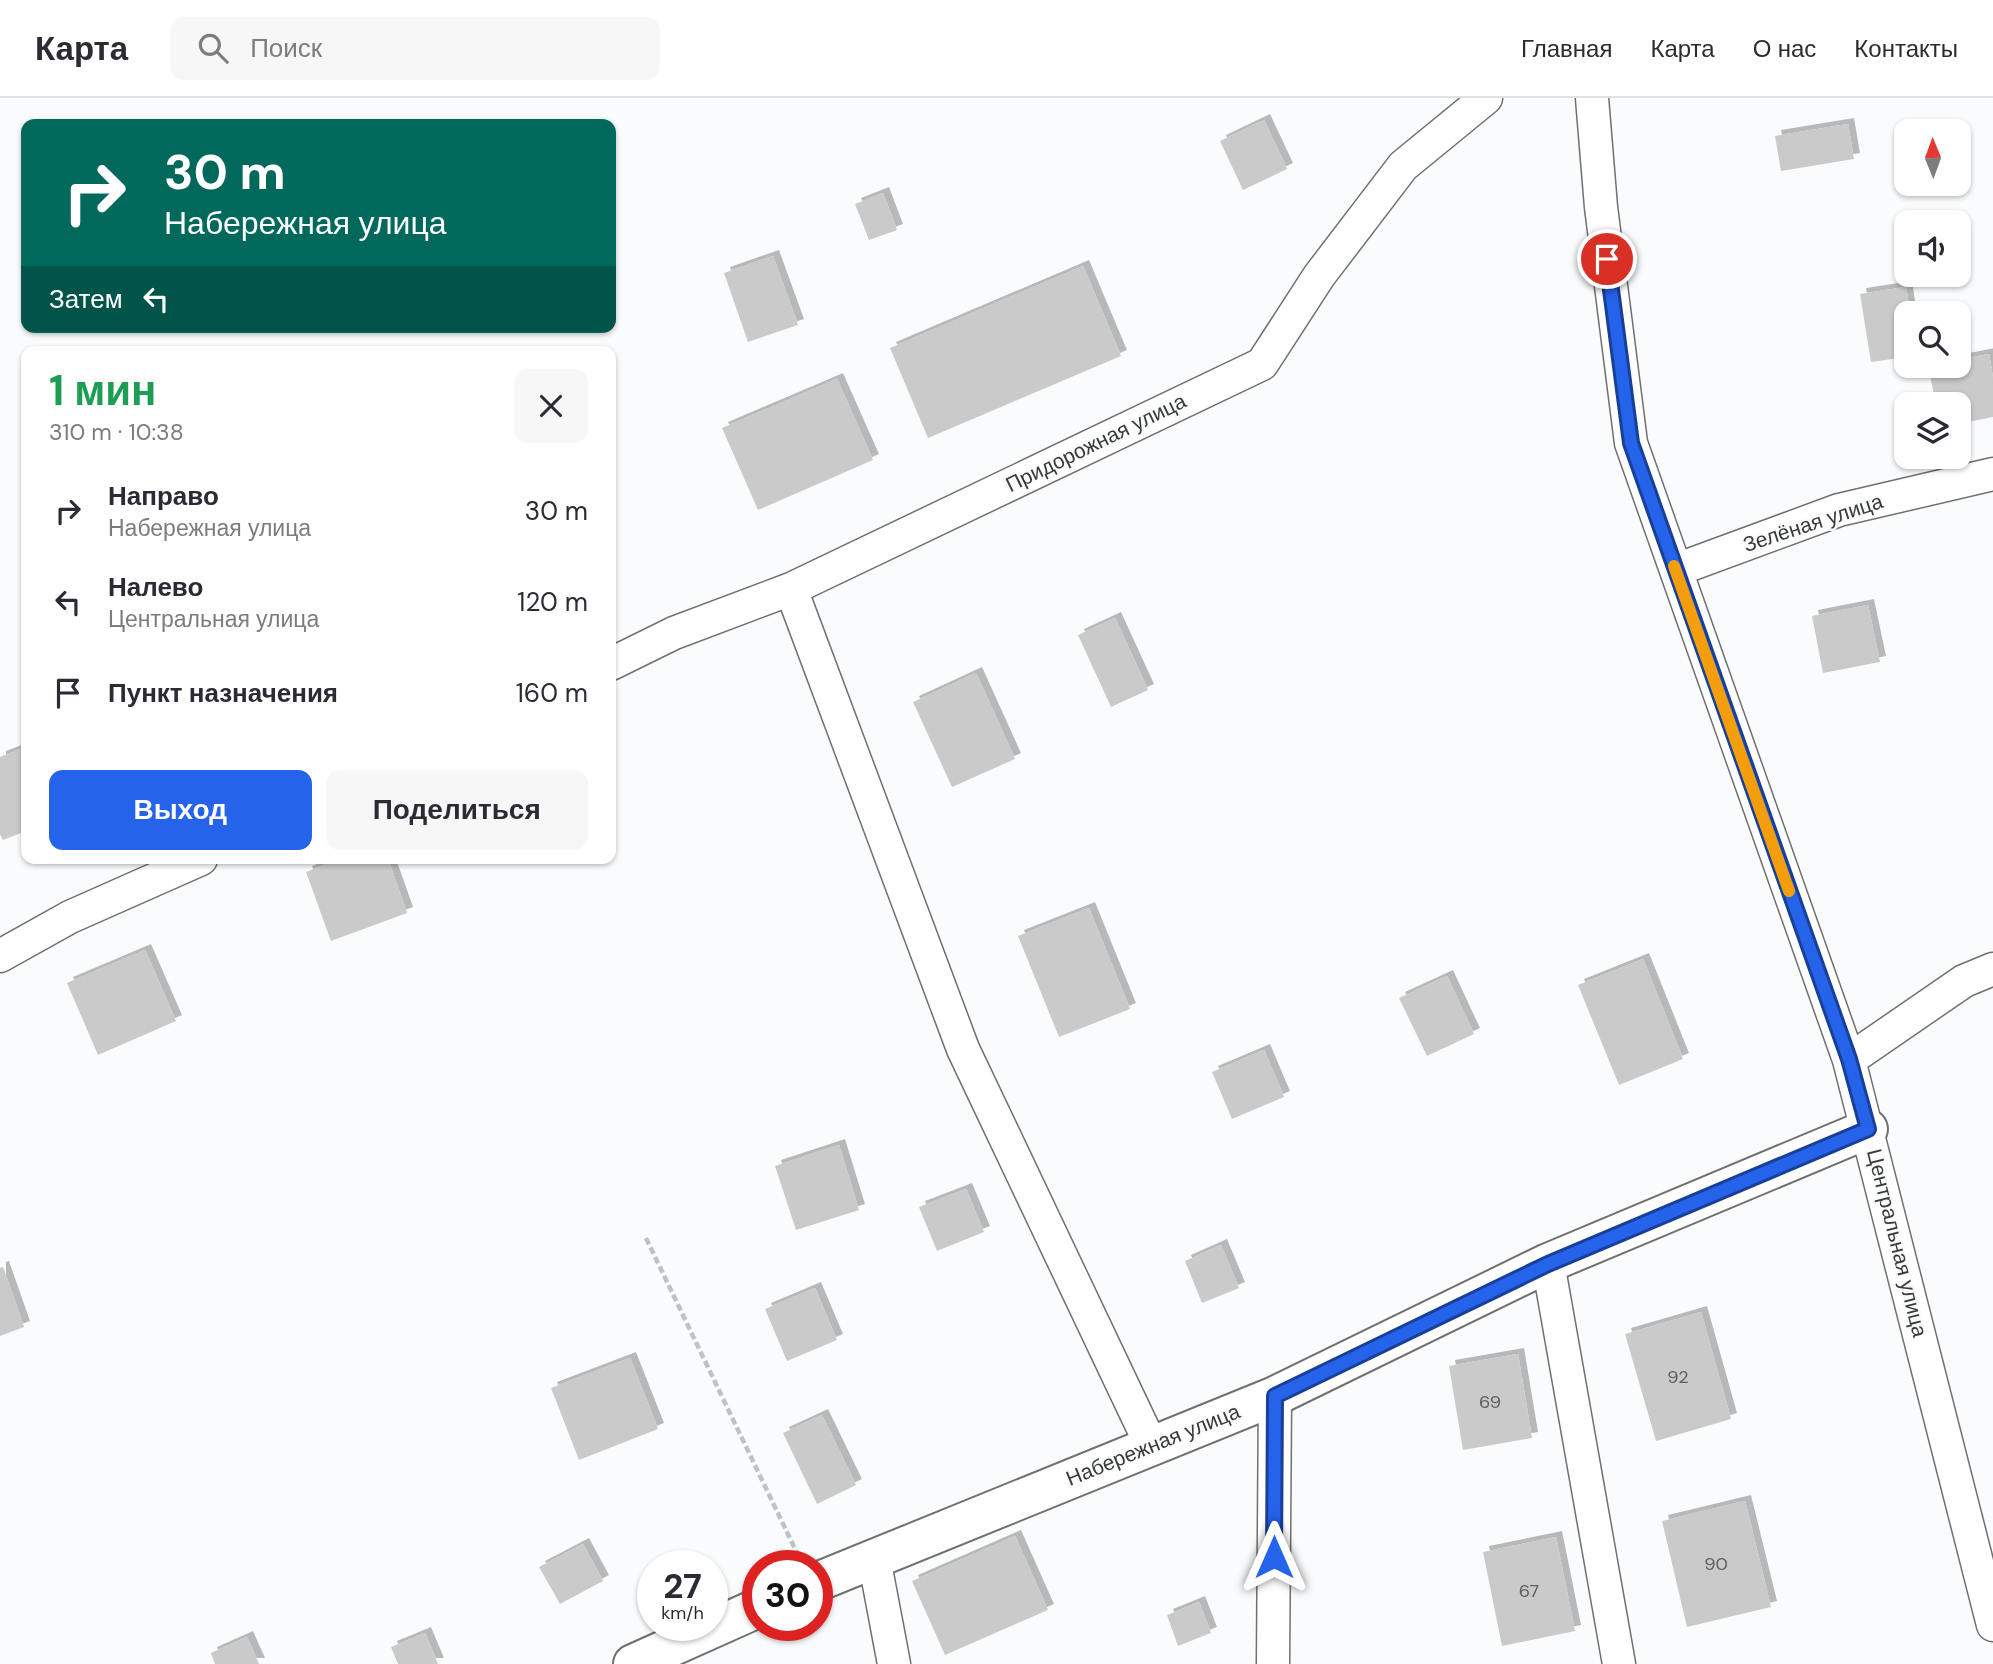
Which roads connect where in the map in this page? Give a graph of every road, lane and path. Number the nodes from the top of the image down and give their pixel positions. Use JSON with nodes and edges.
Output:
{"nodes":[{"id":1,"x":1486,"y":98,"type":"edge"},
{"id":2,"x":1592,"y":98,"type":"edge"},
{"id":3,"x":1993,"y":474,"type":"edge"},
{"id":4,"x":1676,"y":570,"type":"junction"},
{"id":5,"x":791,"y":589,"type":"junction"},
{"id":6,"x":616,"y":662,"type":"edge"},
{"id":7,"x":190,"y":864,"type":"edge"},
{"id":8,"x":0,"y":956,"type":"edge"},
{"id":9,"x":1993,"y":969,"type":"edge"},
{"id":10,"x":1849,"y":1059,"type":"junction"},
{"id":11,"x":1868,"y":1129,"type":"junction"},
{"id":12,"x":646,"y":1238,"type":"dead end"},
{"id":13,"x":1548,"y":1264,"type":"junction"},
{"id":14,"x":1275,"y":1396,"type":"junction"},
{"id":15,"x":1151,"y":1445,"type":"junction"},
{"id":16,"x":799,"y":1550,"type":"edge"},
{"id":17,"x":874,"y":1558,"type":"junction"},
{"id":18,"x":833,"y":1564,"type":"edge"},
{"id":19,"x":742,"y":1615,"type":"edge"},
{"id":20,"x":1993,"y":1625,"type":"edge"},
{"id":21,"x":633,"y":1664,"type":"edge"},
{"id":22,"x":894,"y":1664,"type":"edge"},
{"id":23,"x":1273,"y":1664,"type":"edge"},
{"id":24,"x":1619,"y":1664,"type":"edge"}],
"edges":[{"from":1,"to":5,"type":"street","name":"Придорожная улица"},
{"from":2,"to":4,"type":"street","name":"Центральная улица"},
{"from":3,"to":4,"type":"street","name":"Зелёная улица"},
{"from":4,"to":10,"type":"street","name":"Центральная улица"},
{"from":5,"to":6,"type":"street","name":"Придорожная улица"},
{"from":5,"to":15,"type":"street"},
{"from":7,"to":8,"type":"street"},
{"from":9,"to":10,"type":"street"},
{"from":10,"to":11,"type":"street","name":"Центральная улица"},
{"from":11,"to":13,"type":"street","name":"Набережная улица"},
{"from":11,"to":20,"type":"street","name":"Центральная улица"},
{"from":12,"to":16,"type":"path"},
{"from":13,"to":14,"type":"street","name":"Набережная улица"},
{"from":13,"to":24,"type":"street"},
{"from":14,"to":15,"type":"street","name":"Набережная улица"},
{"from":14,"to":23,"type":"street"},
{"from":15,"to":17,"type":"street","name":"Набережная улица"},
{"from":17,"to":18,"type":"street","name":"Набережная улица"},
{"from":17,"to":22,"type":"street"},
{"from":19,"to":21,"type":"street"}]}
